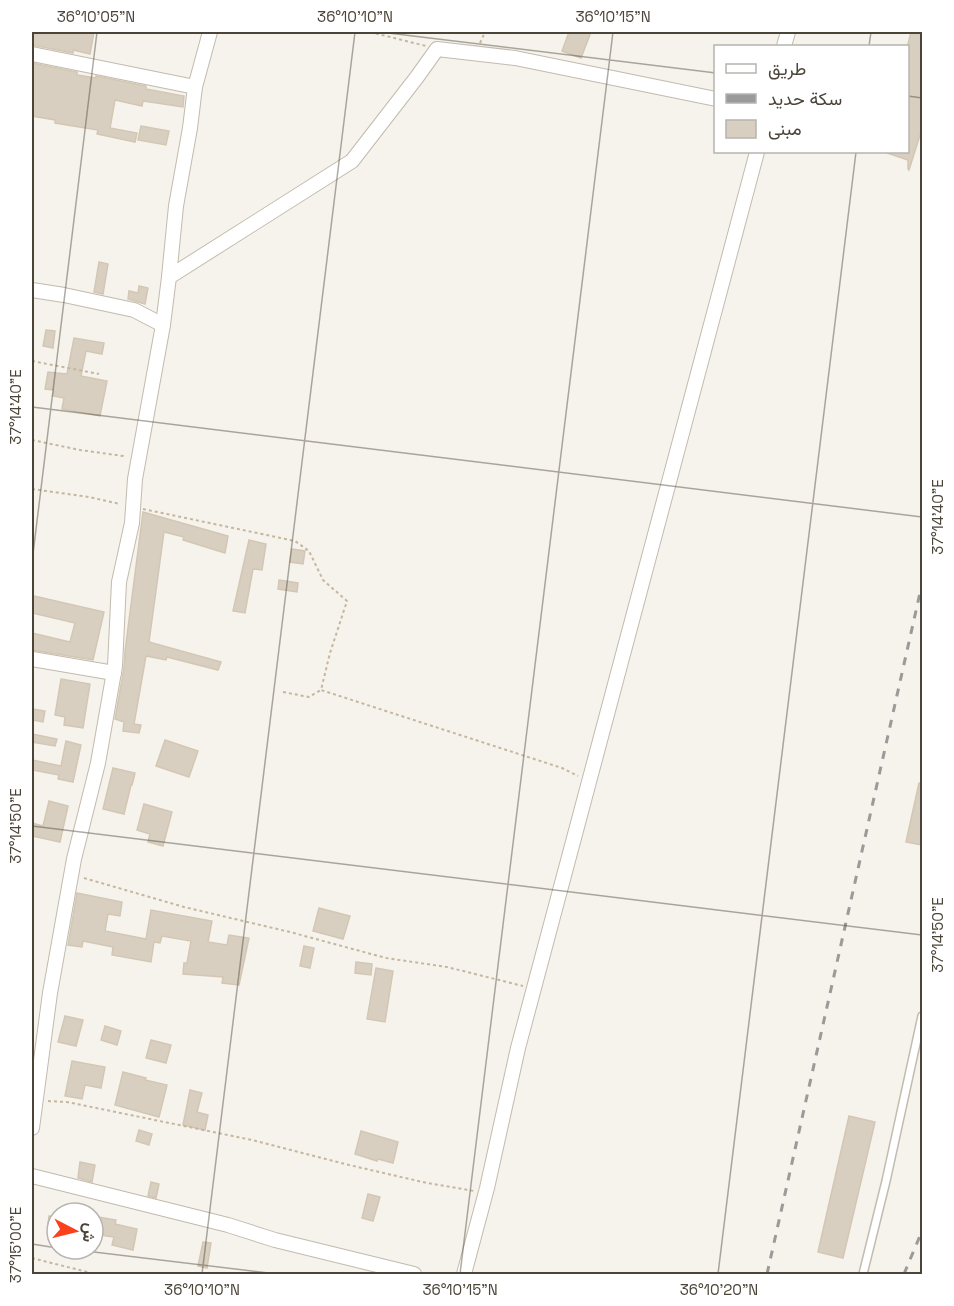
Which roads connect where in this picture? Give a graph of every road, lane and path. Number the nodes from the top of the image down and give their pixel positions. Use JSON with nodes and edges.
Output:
{"nodes":[{"id":1,"x":210,"y":32,"type":"edge"},
{"id":2,"x":370,"y":32,"type":"edge"},
{"id":3,"x":438,"y":49,"type":"junction"},
{"id":4,"x":32,"y":54,"type":"edge"},
{"id":5,"x":195,"y":87,"type":"junction"},
{"id":6,"x":714,"y":99,"type":"edge"},
{"id":7,"x":757,"y":153,"type":"edge"},
{"id":8,"x":169,"y":277,"type":"junction"},
{"id":9,"x":32,"y":290,"type":"edge"},
{"id":10,"x":163,"y":325,"type":"junction"},
{"id":11,"x":32,"y":361,"type":"edge"},
{"id":12,"x":99,"y":374,"type":"dead end"},
{"id":13,"x":32,"y":440,"type":"edge"},
{"id":14,"x":137,"y":468,"type":"junction"},
{"id":15,"x":32,"y":489,"type":"edge"},
{"id":16,"x":133,"y":507,"type":"junction"},
{"id":17,"x":32,"y":659,"type":"edge"},
{"id":18,"x":114,"y":673,"type":"junction"},
{"id":19,"x":321,"y":690,"type":"junction"},
{"id":20,"x":283,"y":692,"type":"dead end"},
{"id":21,"x":588,"y":781,"type":"junction"},
{"id":22,"x":72,"y":875,"type":"junction"},
{"id":23,"x":534,"y":989,"type":"junction"},
{"id":24,"x":922,"y":1016,"type":"edge"},
{"id":25,"x":37,"y":1046,"type":"edge"},
{"id":26,"x":36,"y":1100,"type":"junction"},
{"id":27,"x":32,"y":1128,"type":"edge"},
{"id":28,"x":32,"y":1176,"type":"edge"},
{"id":29,"x":486,"y":1193,"type":"junction"},
{"id":30,"x":32,"y":1258,"type":"edge"},
{"id":31,"x":95,"y":1275,"type":"edge"},
{"id":32,"x":414,"y":1275,"type":"edge"},
{"id":33,"x":464,"y":1275,"type":"edge"},
{"id":34,"x":863,"y":1275,"type":"edge"}],
"edges":[{"from":1,"to":5,"type":"street"},
{"from":2,"to":3,"type":"path"},
{"from":3,"to":6,"type":"street"},
{"from":3,"to":8,"type":"street"},
{"from":4,"to":5,"type":"street"},
{"from":5,"to":8,"type":"street"},
{"from":7,"to":21,"type":"street"},
{"from":8,"to":10,"type":"street"},
{"from":9,"to":10,"type":"street"},
{"from":10,"to":14,"type":"street"},
{"from":11,"to":12,"type":"path"},
{"from":13,"to":14,"type":"path"},
{"from":14,"to":16,"type":"street"},
{"from":15,"to":16,"type":"path"},
{"from":16,"to":18,"type":"street"},
{"from":16,"to":19,"type":"path"},
{"from":17,"to":18,"type":"street"},
{"from":18,"to":22,"type":"street"},
{"from":19,"to":20,"type":"path"},
{"from":19,"to":21,"type":"path"},
{"from":21,"to":23,"type":"street"},
{"from":22,"to":23,"type":"path"},
{"from":22,"to":25,"type":"street"},
{"from":23,"to":29,"type":"street"},
{"from":24,"to":34,"type":"lane"},
{"from":25,"to":26,"type":"street"},
{"from":26,"to":27,"type":"street"},
{"from":26,"to":29,"type":"path"},
{"from":28,"to":32,"type":"street"},
{"from":29,"to":33,"type":"street"},
{"from":30,"to":31,"type":"path"}]}
